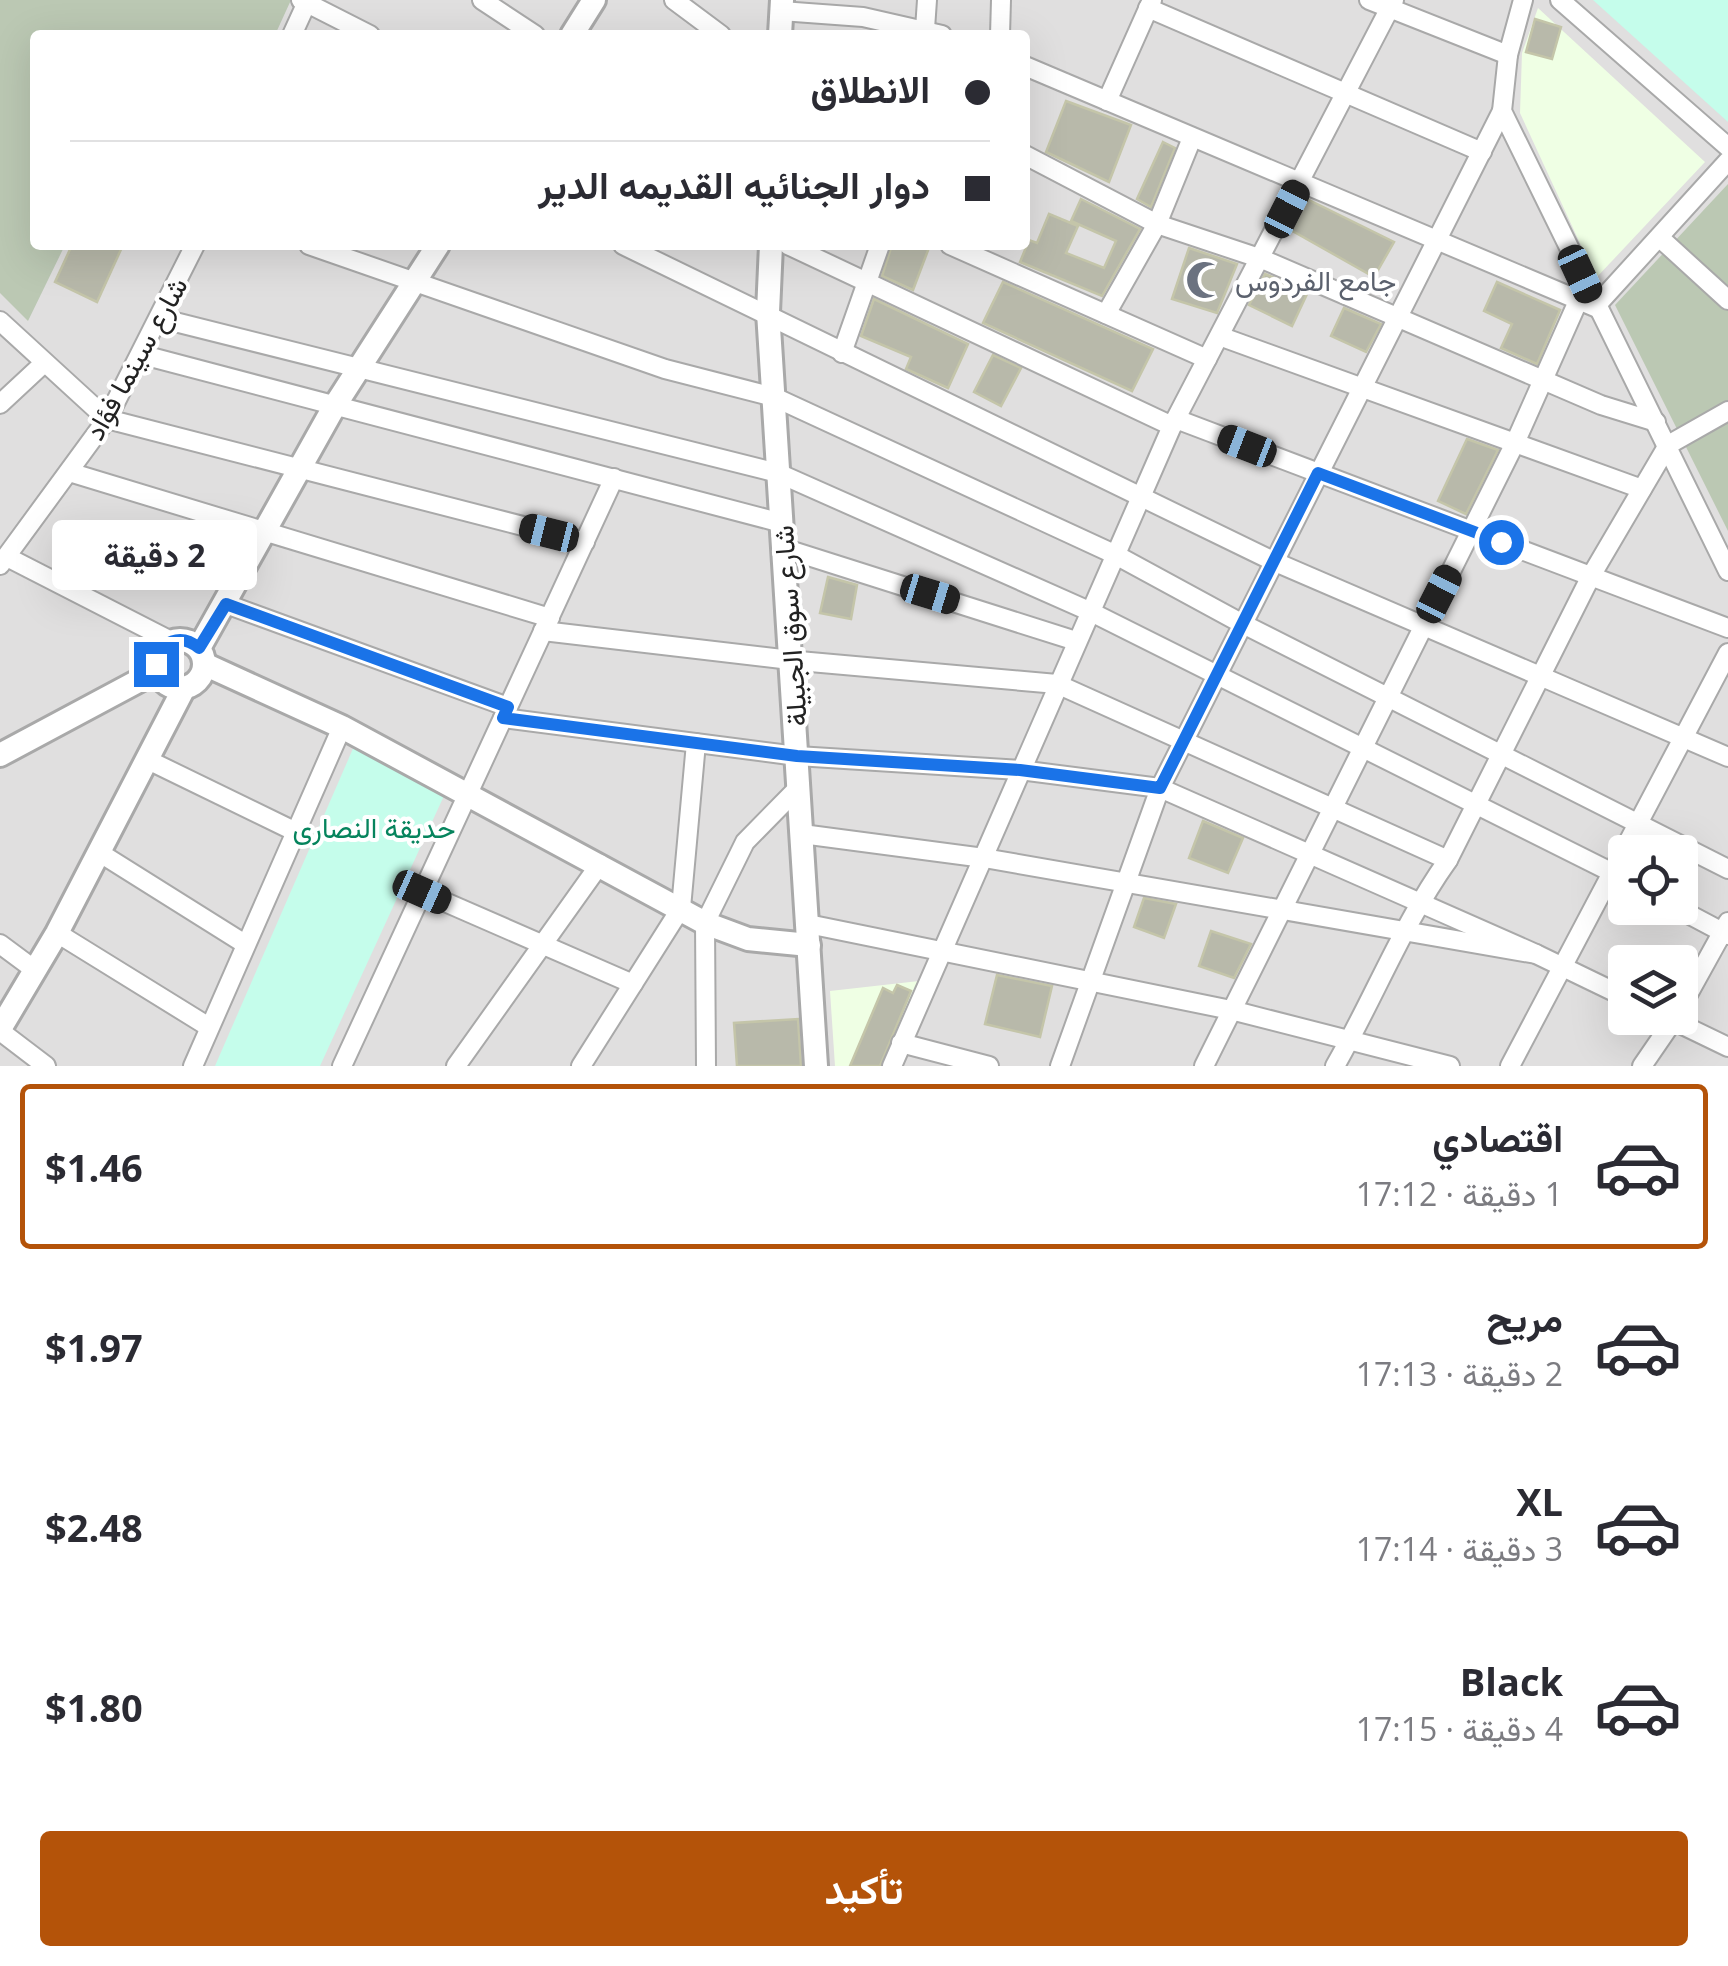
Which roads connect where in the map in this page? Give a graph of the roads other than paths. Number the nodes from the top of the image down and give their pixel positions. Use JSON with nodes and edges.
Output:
{"nodes":[{"id":1,"x":482,"y":0,"type":"edge"},
{"id":2,"x":594,"y":0,"type":"edge"},
{"id":3,"x":674,"y":0,"type":"edge"},
{"id":4,"x":926,"y":0,"type":"edge"},
{"id":5,"x":1001,"y":0,"type":"edge"},
{"id":6,"x":1369,"y":0,"type":"edge"},
{"id":7,"x":1523,"y":0,"type":"edge"},
{"id":8,"x":1560,"y":0,"type":"edge"},
{"id":9,"x":306,"y":1,"type":"edge"},
{"id":10,"x":1150,"y":4,"type":"edge"},
{"id":11,"x":1392,"y":4,"type":"edge"},
{"id":12,"x":782,"y":5,"type":"edge"},
{"id":13,"x":863,"y":9,"type":"edge"},
{"id":14,"x":294,"y":30,"type":"edge"},
{"id":15,"x":361,"y":30,"type":"edge"},
{"id":16,"x":527,"y":30,"type":"edge"},
{"id":17,"x":575,"y":30,"type":"edge"},
{"id":18,"x":714,"y":30,"type":"edge"},
{"id":19,"x":780,"y":30,"type":"edge"},
{"id":20,"x":928,"y":30,"type":"edge"},
{"id":21,"x":934,"y":30,"type":"edge"},
{"id":22,"x":1000,"y":30,"type":"edge"},
{"id":23,"x":1508,"y":55,"type":"junction"},
{"id":24,"x":1030,"y":68,"type":"edge"},
{"id":25,"x":1346,"y":94,"type":"junction"},
{"id":26,"x":1106,"y":101,"type":"junction"},
{"id":27,"x":1502,"y":111,"type":"junction"},
{"id":28,"x":1192,"y":138,"type":"junction"},
{"id":29,"x":1728,"y":147,"type":"edge"},
{"id":30,"x":1482,"y":152,"type":"junction"},
{"id":31,"x":1030,"y":158,"type":"edge"},
{"id":32,"x":1728,"y":161,"type":"edge"},
{"id":33,"x":1300,"y":184,"type":"junction"},
{"id":34,"x":1157,"y":224,"type":"junction"},
{"id":35,"x":1660,"y":238,"type":"junction"},
{"id":36,"x":1438,"y":240,"type":"junction"},
{"id":37,"x":193,"y":250,"type":"edge"},
{"id":38,"x":323,"y":250,"type":"edge"},
{"id":39,"x":435,"y":250,"type":"edge"},
{"id":40,"x":634,"y":250,"type":"edge"},
{"id":41,"x":771,"y":250,"type":"edge"},
{"id":42,"x":799,"y":250,"type":"edge"},
{"id":43,"x":878,"y":250,"type":"edge"},
{"id":44,"x":961,"y":250,"type":"edge"},
{"id":45,"x":1262,"y":259,"type":"junction"},
{"id":46,"x":867,"y":282,"type":"junction"},
{"id":47,"x":414,"y":283,"type":"junction"},
{"id":48,"x":1728,"y":300,"type":"edge"},
{"id":49,"x":1587,"y":303,"type":"junction"},
{"id":50,"x":768,"y":312,"type":"junction"},
{"id":51,"x":1106,"y":314,"type":"junction"},
{"id":52,"x":1399,"y":316,"type":"junction"},
{"id":53,"x":160,"y":318,"type":"junction"},
{"id":54,"x":0,"y":321,"type":"edge"},
{"id":55,"x":1222,"y":336,"type":"junction"},
{"id":56,"x":842,"y":354,"type":"junction"},
{"id":57,"x":143,"y":355,"type":"junction"},
{"id":58,"x":1207,"y":359,"type":"junction"},
{"id":59,"x":44,"y":364,"type":"junction"},
{"id":60,"x":360,"y":368,"type":"junction"},
{"id":61,"x":1543,"y":380,"type":"junction"},
{"id":62,"x":1362,"y":388,"type":"junction"},
{"id":63,"x":774,"y":397,"type":"junction"},
{"id":64,"x":0,"y":404,"type":"edge"},
{"id":65,"x":334,"y":407,"type":"junction"},
{"id":66,"x":1728,"y":411,"type":"edge"},
{"id":67,"x":107,"y":418,"type":"junction"},
{"id":68,"x":1174,"y":422,"type":"junction"},
{"id":69,"x":1656,"y":422,"type":"junction"},
{"id":70,"x":1515,"y":443,"type":"junction"},
{"id":71,"x":1668,"y":445,"type":"junction"},
{"id":72,"x":302,"y":471,"type":"junction"},
{"id":73,"x":68,"y":472,"type":"junction"},
{"id":74,"x":778,"y":473,"type":"junction"},
{"id":75,"x":1318,"y":473,"type":"junction"},
{"id":76,"x":614,"y":478,"type":"junction"},
{"id":77,"x":1642,"y":489,"type":"junction"},
{"id":78,"x":1138,"y":498,"type":"junction"},
{"id":79,"x":782,"y":522,"type":"junction"},
{"id":80,"x":1471,"y":531,"type":"junction"},
{"id":81,"x":267,"y":534,"type":"junction"},
{"id":82,"x":584,"y":542,"type":"junction"},
{"id":83,"x":784,"y":548,"type":"junction"},
{"id":84,"x":1114,"y":554,"type":"junction"},
{"id":85,"x":1273,"y":561,"type":"junction"},
{"id":86,"x":3,"y":562,"type":"edge"},
{"id":87,"x":1728,"y":570,"type":"edge"},
{"id":88,"x":1591,"y":576,"type":"junction"},
{"id":89,"x":226,"y":604,"type":"junction"},
{"id":90,"x":1089,"y":611,"type":"junction"},
{"id":91,"x":1241,"y":623,"type":"junction"},
{"id":92,"x":546,"y":624,"type":"junction"},
{"id":93,"x":1422,"y":626,"type":"junction"},
{"id":94,"x":1728,"y":628,"type":"edge"},
{"id":95,"x":171,"y":641,"type":"junction"},
{"id":96,"x":1076,"y":641,"type":"junction"},
{"id":97,"x":1728,"y":652,"type":"edge"},
{"id":98,"x":202,"y":656,"type":"junction"},
{"id":99,"x":791,"y":660,"type":"junction"},
{"id":100,"x":157,"y":671,"type":"junction"},
{"id":101,"x":1214,"y":676,"type":"junction"},
{"id":102,"x":1544,"y":678,"type":"junction"},
{"id":103,"x":1057,"y":684,"type":"junction"},
{"id":104,"x":184,"y":688,"type":"junction"},
{"id":105,"x":1388,"y":698,"type":"junction"},
{"id":106,"x":506,"y":712,"type":"junction"},
{"id":107,"x":342,"y":728,"type":"junction"},
{"id":108,"x":1684,"y":738,"type":"junction"},
{"id":109,"x":1183,"y":740,"type":"junction"},
{"id":110,"x":696,"y":743,"type":"junction"},
{"id":111,"x":1363,"y":751,"type":"junction"},
{"id":112,"x":1502,"y":754,"type":"junction"},
{"id":113,"x":0,"y":755,"type":"edge"},
{"id":114,"x":797,"y":756,"type":"junction"},
{"id":115,"x":1728,"y":757,"type":"edge"},
{"id":116,"x":146,"y":759,"type":"junction"},
{"id":117,"x":1020,"y":770,"type":"junction"},
{"id":118,"x":799,"y":786,"type":"junction"},
{"id":119,"x":1160,"y":788,"type":"junction"},
{"id":120,"x":466,"y":792,"type":"junction"},
{"id":121,"x":1334,"y":808,"type":"junction"},
{"id":122,"x":1477,"y":808,"type":"junction"},
{"id":123,"x":1639,"y":826,"type":"junction"},
{"id":124,"x":294,"y":831,"type":"junction"},
{"id":125,"x":802,"y":834,"type":"junction"},
{"id":126,"x":1635,"y":835,"type":"edge"},
{"id":127,"x":1312,"y":852,"type":"junction"},
{"id":128,"x":100,"y":854,"type":"junction"},
{"id":129,"x":984,"y":858,"type":"junction"},
{"id":130,"x":1448,"y":860,"type":"junction"},
{"id":131,"x":600,"y":864,"type":"junction"},
{"id":132,"x":1728,"y":870,"type":"edge"},
{"id":133,"x":1608,"y":871,"type":"edge"},
{"id":134,"x":1126,"y":884,"type":"junction"},
{"id":135,"x":1608,"y":889,"type":"edge"},
{"id":136,"x":422,"y":892,"type":"junction"},
{"id":137,"x":1419,"y":901,"type":"junction"},
{"id":138,"x":681,"y":908,"type":"junction"},
{"id":139,"x":1283,"y":911,"type":"junction"},
{"id":140,"x":1698,"y":917,"type":"edge"},
{"id":141,"x":705,"y":923,"type":"junction"},
{"id":142,"x":1726,"y":930,"type":"edge"},
{"id":143,"x":1408,"y":932,"type":"junction"},
{"id":144,"x":57,"y":933,"type":"junction"},
{"id":145,"x":809,"y":934,"type":"junction"},
{"id":146,"x":0,"y":944,"type":"edge"},
{"id":147,"x":244,"y":944,"type":"junction"},
{"id":148,"x":542,"y":946,"type":"junction"},
{"id":149,"x":942,"y":950,"type":"junction"},
{"id":150,"x":1536,"y":954,"type":"junction"},
{"id":151,"x":1560,"y":966,"type":"junction"},
{"id":152,"x":35,"y":970,"type":"junction"},
{"id":153,"x":1698,"y":976,"type":"edge"},
{"id":154,"x":1090,"y":982,"type":"junction"},
{"id":155,"x":633,"y":984,"type":"junction"},
{"id":156,"x":1608,"y":989,"type":"edge"},
{"id":157,"x":1231,"y":1010,"type":"junction"},
{"id":158,"x":209,"y":1028,"type":"junction"},
{"id":159,"x":0,"y":1030,"type":"edge"},
{"id":160,"x":1698,"y":1030,"type":"edge"},
{"id":161,"x":1662,"y":1035,"type":"edge"},
{"id":162,"x":1350,"y":1040,"type":"junction"},
{"id":163,"x":902,"y":1043,"type":"junction"},
{"id":164,"x":1728,"y":1047,"type":"edge"},
{"id":165,"x":46,"y":1066,"type":"edge"},
{"id":166,"x":193,"y":1066,"type":"edge"},
{"id":167,"x":342,"y":1066,"type":"edge"},
{"id":168,"x":456,"y":1066,"type":"edge"},
{"id":169,"x":581,"y":1066,"type":"edge"},
{"id":170,"x":706,"y":1066,"type":"edge"},
{"id":171,"x":816,"y":1066,"type":"edge"},
{"id":172,"x":892,"y":1066,"type":"edge"},
{"id":173,"x":990,"y":1066,"type":"edge"},
{"id":174,"x":1060,"y":1066,"type":"edge"},
{"id":175,"x":1204,"y":1066,"type":"edge"},
{"id":176,"x":1335,"y":1066,"type":"edge"},
{"id":177,"x":1450,"y":1066,"type":"edge"},
{"id":178,"x":1510,"y":1066,"type":"edge"},
{"id":179,"x":1642,"y":1066,"type":"edge"}],
"edges":[{"from":1,"to":16,"type":"street"},
{"from":2,"to":17,"type":"street"},
{"from":3,"to":18,"type":"street"},
{"from":4,"to":21,"type":"street"},
{"from":5,"to":22,"type":"street"},
{"from":6,"to":11,"type":"street"},
{"from":7,"to":23,"type":"street"},
{"from":8,"to":29,"type":"street"},
{"from":9,"to":14,"type":"street"},
{"from":9,"to":15,"type":"street"},
{"from":10,"to":25,"type":"street"},
{"from":10,"to":26,"type":"street"},
{"from":11,"to":23,"type":"street"},
{"from":11,"to":25,"type":"street"},
{"from":12,"to":13,"type":"street"},
{"from":12,"to":19,"type":"street"},
{"from":13,"to":20,"type":"street"},
{"from":23,"to":27,"type":"street"},
{"from":24,"to":26,"type":"street"},
{"from":25,"to":30,"type":"street"},
{"from":25,"to":33,"type":"street"},
{"from":26,"to":28,"type":"street"},
{"from":27,"to":30,"type":"street"},
{"from":27,"to":49,"type":"street"},
{"from":28,"to":33,"type":"street"},
{"from":28,"to":34,"type":"street"},
{"from":30,"to":36,"type":"street"},
{"from":31,"to":34,"type":"street"},
{"from":32,"to":35,"type":"street"},
{"from":33,"to":36,"type":"street"},
{"from":33,"to":45,"type":"street"},
{"from":34,"to":45,"type":"street"},
{"from":34,"to":51,"type":"street"},
{"from":35,"to":48,"type":"street"},
{"from":35,"to":49,"type":"street"},
{"from":36,"to":49,"type":"street"},
{"from":36,"to":52,"type":"street"},
{"from":37,"to":53,"type":"street","name":"شارع سينما فؤاد"},
{"from":38,"to":47,"type":"street"},
{"from":39,"to":47,"type":"street"},
{"from":40,"to":50,"type":"street"},
{"from":41,"to":50,"type":"street","name":"شارع سوق الجبيلة"},
{"from":42,"to":46,"type":"street"},
{"from":43,"to":46,"type":"street"},
{"from":44,"to":51,"type":"street"},
{"from":45,"to":52,"type":"street"},
{"from":45,"to":55,"type":"street"},
{"from":46,"to":56,"type":"street"},
{"from":46,"to":68,"type":"street"},
{"from":47,"to":60,"type":"street"},
{"from":47,"to":63,"type":"street"},
{"from":49,"to":61,"type":"street"},
{"from":49,"to":69,"type":"street"},
{"from":50,"to":56,"type":"street"},
{"from":50,"to":63,"type":"street","name":"شارع سوق الجبيلة"},
{"from":51,"to":58,"type":"street"},
{"from":52,"to":61,"type":"street"},
{"from":52,"to":62,"type":"street"},
{"from":53,"to":57,"type":"street","name":"شارع سينما فؤاد"},
{"from":53,"to":60,"type":"street"},
{"from":54,"to":59,"type":"street"},
{"from":55,"to":58,"type":"street"},
{"from":55,"to":62,"type":"street"},
{"from":56,"to":78,"type":"street"},
{"from":57,"to":65,"type":"street"},
{"from":57,"to":67,"type":"street","name":"شارع سينما فؤاد"},
{"from":58,"to":68,"type":"street"},
{"from":59,"to":64,"type":"street"},
{"from":59,"to":67,"type":"street"},
{"from":60,"to":65,"type":"street"},
{"from":60,"to":74,"type":"street"},
{"from":61,"to":69,"type":"street"},
{"from":61,"to":70,"type":"street"},
{"from":62,"to":70,"type":"street"},
{"from":62,"to":75,"type":"street"},
{"from":63,"to":74,"type":"street","name":"شارع سوق الجبيلة"},
{"from":63,"to":84,"type":"street"},
{"from":65,"to":72,"type":"street"},
{"from":65,"to":76,"type":"street"},
{"from":66,"to":71,"type":"street"},
{"from":67,"to":72,"type":"street"},
{"from":67,"to":73,"type":"street","name":"شارع سينما فؤاد"},
{"from":68,"to":75,"type":"street"},
{"from":68,"to":78,"type":"street"},
{"from":69,"to":71,"type":"street"},
{"from":70,"to":77,"type":"street"},
{"from":70,"to":80,"type":"street"},
{"from":71,"to":77,"type":"street"},
{"from":71,"to":87,"type":"street"},
{"from":72,"to":81,"type":"street"},
{"from":72,"to":82,"type":"street"},
{"from":73,"to":81,"type":"street"},
{"from":73,"to":86,"type":"street","name":"شارع سينما فؤاد"},
{"from":74,"to":79,"type":"street","name":"شارع سوق الجبيلة"},
{"from":74,"to":90,"type":"street"},
{"from":75,"to":80,"type":"street"},
{"from":75,"to":85,"type":"street"},
{"from":76,"to":79,"type":"street"},
{"from":76,"to":82,"type":"street"},
{"from":77,"to":88,"type":"street"},
{"from":78,"to":84,"type":"street"},
{"from":78,"to":85,"type":"street"},
{"from":79,"to":83,"type":"street","name":"شارع سوق الجبيلة"},
{"from":80,"to":88,"type":"street"},
{"from":80,"to":93,"type":"street"},
{"from":81,"to":89,"type":"street"},
{"from":81,"to":92,"type":"street"},
{"from":82,"to":92,"type":"street"},
{"from":83,"to":96,"type":"street"},
{"from":83,"to":99,"type":"street","name":"شارع سوق الجبيلة"},
{"from":84,"to":90,"type":"street"},
{"from":84,"to":91,"type":"street"},
{"from":85,"to":91,"type":"street"},
{"from":85,"to":93,"type":"street"},
{"from":86,"to":95,"type":"street"},
{"from":88,"to":94,"type":"street"},
{"from":88,"to":102,"type":"street"},
{"from":89,"to":98,"type":"street"},
{"from":89,"to":106,"type":"street"},
{"from":90,"to":96,"type":"street"},
{"from":90,"to":101,"type":"street"},
{"from":91,"to":101,"type":"street"},
{"from":91,"to":105,"type":"street"},
{"from":92,"to":99,"type":"street"},
{"from":92,"to":106,"type":"street"},
{"from":93,"to":102,"type":"street"},
{"from":93,"to":105,"type":"street"},
{"from":95,"to":98,"type":"street"},
{"from":95,"to":100,"type":"street"},
{"from":96,"to":103,"type":"street"},
{"from":97,"to":108,"type":"street"},
{"from":98,"to":104,"type":"street"},
{"from":98,"to":107,"type":"street"},
{"from":99,"to":103,"type":"street"},
{"from":99,"to":114,"type":"street","name":"شارع سوق الجبيلة"},
{"from":100,"to":104,"type":"street"},
{"from":100,"to":113,"type":"street"},
{"from":101,"to":109,"type":"street"},
{"from":101,"to":111,"type":"street"},
{"from":102,"to":108,"type":"street"},
{"from":102,"to":112,"type":"street"},
{"from":103,"to":109,"type":"street"},
{"from":103,"to":117,"type":"street"},
{"from":104,"to":116,"type":"street"},
{"from":105,"to":111,"type":"street"},
{"from":105,"to":112,"type":"street"},
{"from":106,"to":110,"type":"street"},
{"from":106,"to":120,"type":"street"},
{"from":107,"to":120,"type":"street"},
{"from":107,"to":124,"type":"street"},
{"from":108,"to":115,"type":"street"},
{"from":108,"to":123,"type":"street"},
{"from":109,"to":119,"type":"street"},
{"from":109,"to":121,"type":"street"},
{"from":110,"to":114,"type":"street"},
{"from":110,"to":138,"type":"street"},
{"from":111,"to":121,"type":"street"},
{"from":111,"to":122,"type":"street"},
{"from":112,"to":122,"type":"street"},
{"from":112,"to":123,"type":"street"},
{"from":114,"to":117,"type":"street"},
{"from":114,"to":118,"type":"street","name":"شارع سوق الجبيلة"},
{"from":116,"to":124,"type":"street"},
{"from":116,"to":128,"type":"street"},
{"from":117,"to":119,"type":"street"},
{"from":117,"to":129,"type":"street"},
{"from":118,"to":125,"type":"street","name":"شارع سوق الجبيلة"},
{"from":118,"to":141,"type":"street"},
{"from":119,"to":127,"type":"street"},
{"from":119,"to":134,"type":"street"},
{"from":120,"to":131,"type":"street"},
{"from":120,"to":136,"type":"street"},
{"from":121,"to":127,"type":"street"},
{"from":121,"to":130,"type":"street"},
{"from":122,"to":130,"type":"street"},
{"from":122,"to":133,"type":"street"},
{"from":123,"to":126,"type":"street"},
{"from":123,"to":132,"type":"street"},
{"from":124,"to":147,"type":"street"},
{"from":125,"to":129,"type":"street"},
{"from":125,"to":145,"type":"street","name":"شارع سوق الجبيلة"},
{"from":127,"to":137,"type":"street"},
{"from":127,"to":139,"type":"street"},
{"from":128,"to":144,"type":"street"},
{"from":128,"to":147,"type":"street"},
{"from":129,"to":134,"type":"street"},
{"from":129,"to":149,"type":"street"},
{"from":130,"to":137,"type":"street"},
{"from":131,"to":138,"type":"street"},
{"from":131,"to":148,"type":"street"},
{"from":134,"to":139,"type":"street"},
{"from":134,"to":154,"type":"street"},
{"from":135,"to":151,"type":"street"},
{"from":136,"to":148,"type":"street"},
{"from":136,"to":167,"type":"street"},
{"from":137,"to":143,"type":"street"},
{"from":137,"to":150,"type":"street"},
{"from":138,"to":141,"type":"street"},
{"from":138,"to":155,"type":"street"},
{"from":139,"to":143,"type":"street"},
{"from":139,"to":157,"type":"street"},
{"from":140,"to":142,"type":"street"},
{"from":141,"to":145,"type":"street"},
{"from":141,"to":170,"type":"street"},
{"from":142,"to":153,"type":"street"},
{"from":143,"to":150,"type":"street"},
{"from":143,"to":162,"type":"street"},
{"from":144,"to":152,"type":"street"},
{"from":144,"to":158,"type":"street"},
{"from":145,"to":149,"type":"street"},
{"from":145,"to":171,"type":"street","name":"شارع سوق الجبيلة"},
{"from":146,"to":152,"type":"street"},
{"from":147,"to":158,"type":"street"},
{"from":148,"to":155,"type":"street"},
{"from":148,"to":168,"type":"street"},
{"from":149,"to":154,"type":"street"},
{"from":149,"to":163,"type":"street"},
{"from":150,"to":151,"type":"street"},
{"from":151,"to":156,"type":"street"},
{"from":151,"to":178,"type":"street"},
{"from":152,"to":159,"type":"street"},
{"from":154,"to":157,"type":"street"},
{"from":154,"to":174,"type":"street"},
{"from":155,"to":169,"type":"street"},
{"from":157,"to":162,"type":"street"},
{"from":157,"to":175,"type":"street"},
{"from":158,"to":166,"type":"street"},
{"from":159,"to":165,"type":"street"},
{"from":160,"to":164,"type":"street"},
{"from":161,"to":179,"type":"street"},
{"from":162,"to":176,"type":"street"},
{"from":162,"to":177,"type":"street"},
{"from":163,"to":172,"type":"street"},
{"from":163,"to":173,"type":"street"}]}
